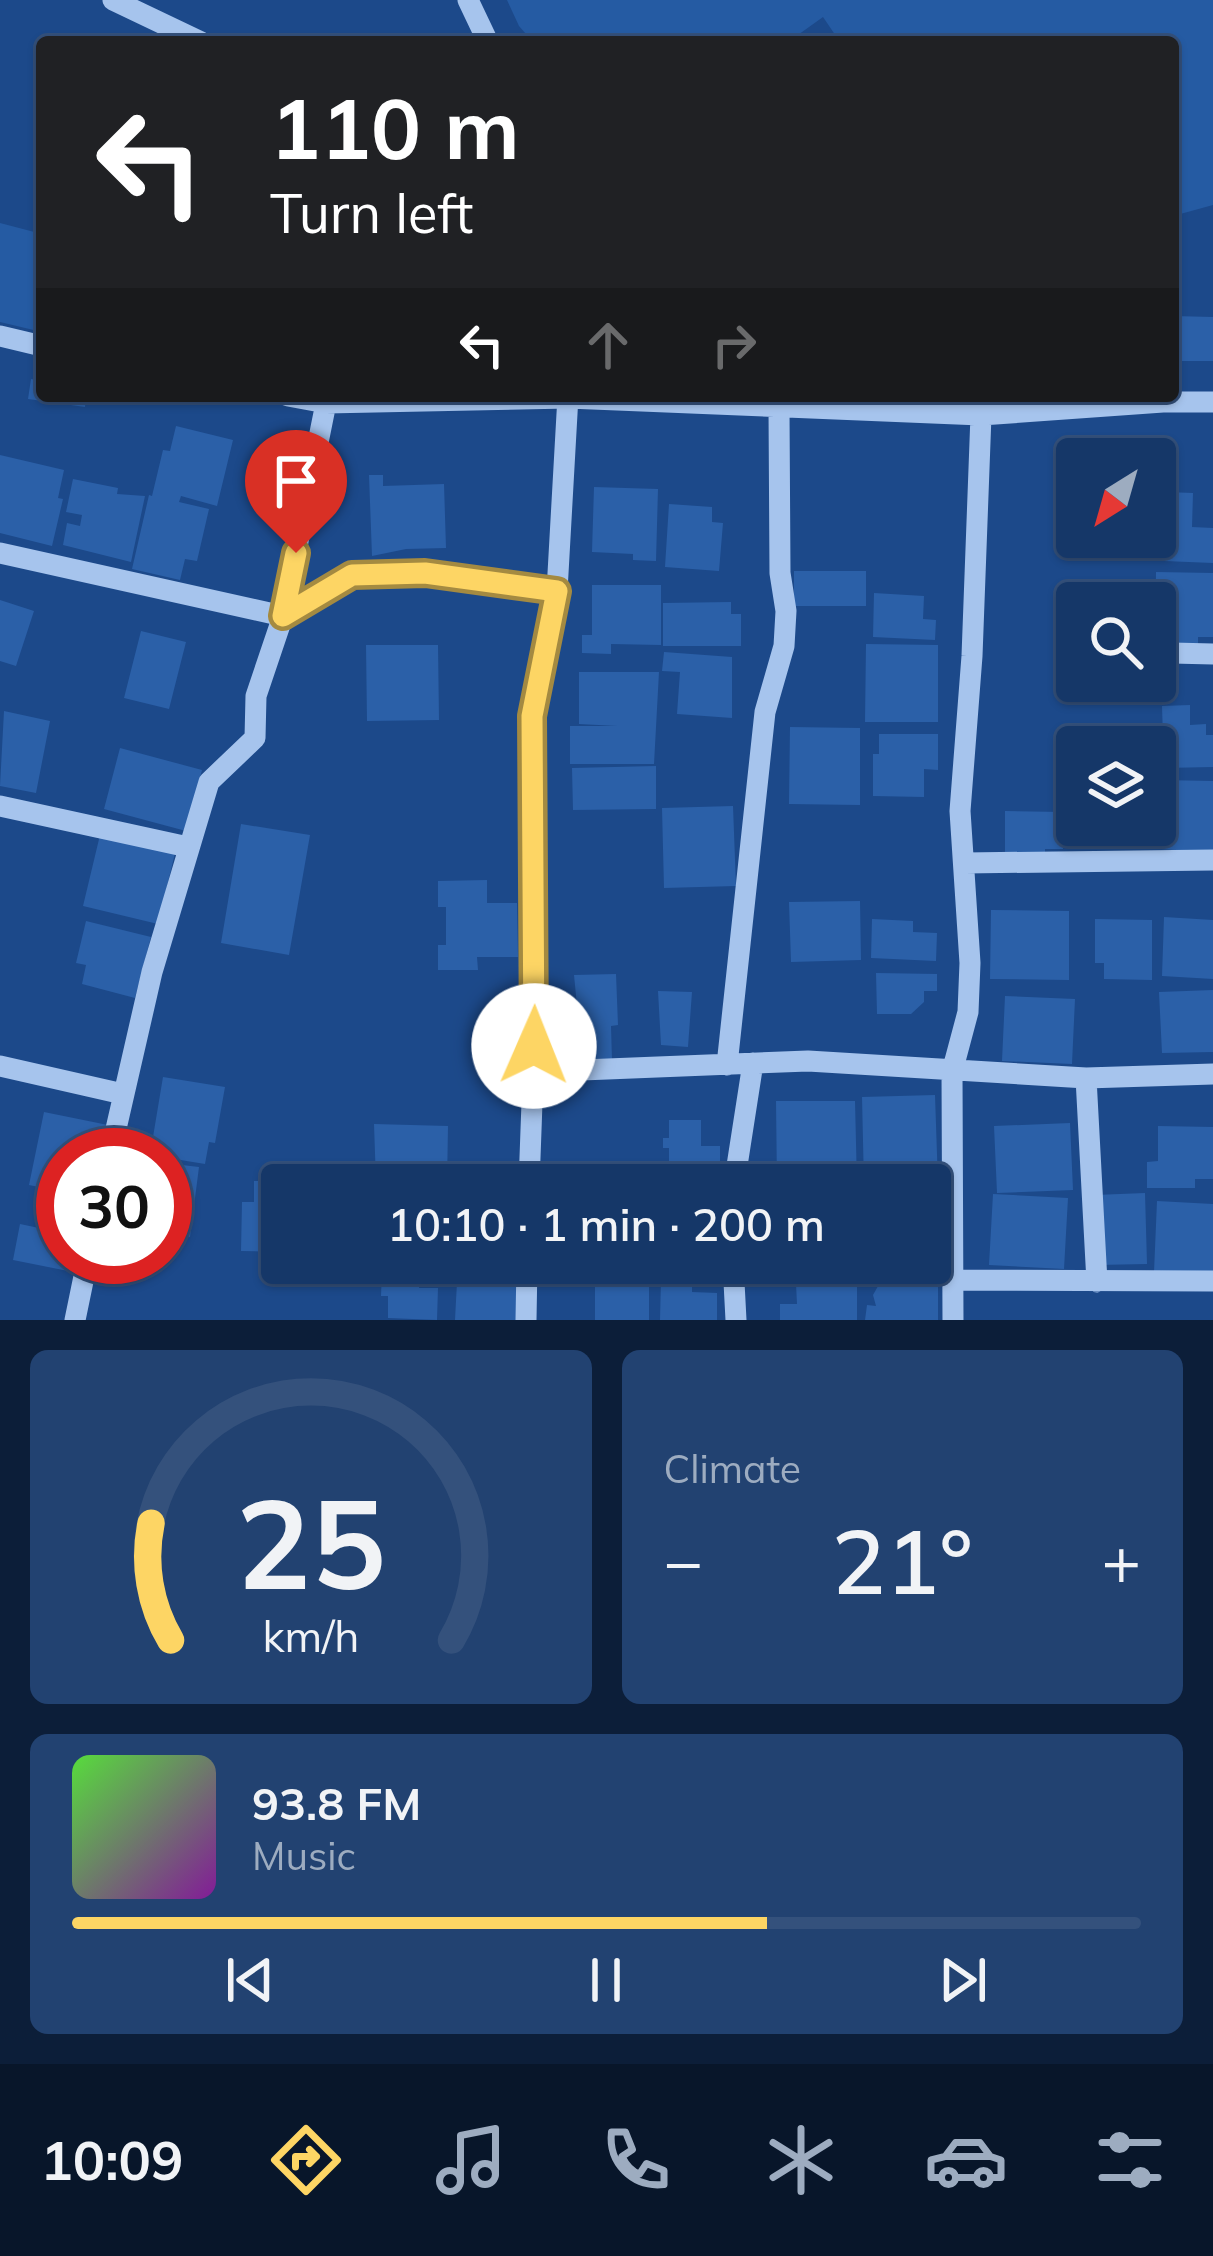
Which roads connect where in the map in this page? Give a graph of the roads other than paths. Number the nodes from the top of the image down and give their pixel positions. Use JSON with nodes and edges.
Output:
{"nodes":[{"id":1,"x":113,"y":0,"type":"edge"},
{"id":2,"x":468,"y":0,"type":"edge"},
{"id":3,"x":188,"y":36,"type":"edge"},
{"id":4,"x":485,"y":36,"type":"edge"},
{"id":5,"x":0,"y":336,"type":"edge"},
{"id":6,"x":36,"y":345,"type":"edge"},
{"id":7,"x":321,"y":402,"type":"edge"},
{"id":8,"x":366,"y":402,"type":"edge"},
{"id":9,"x":568,"y":402,"type":"edge"},
{"id":10,"x":656,"y":402,"type":"edge"},
{"id":11,"x":1213,"y":402,"type":"edge"},
{"id":12,"x":326,"y":403,"type":"junction"},
{"id":13,"x":860,"y":403,"type":"edge"},
{"id":14,"x":779,"y":409,"type":"junction"},
{"id":15,"x":981,"y":415,"type":"junction"},
{"id":16,"x":0,"y":553,"type":"edge"},
{"id":17,"x":557,"y":591,"type":"junction"},
{"id":18,"x":283,"y":616,"type":"junction"},
{"id":19,"x":1176,"y":652,"type":"edge"},
{"id":20,"x":1213,"y":654,"type":"edge"},
{"id":21,"x":0,"y":806,"type":"edge"},
{"id":22,"x":188,"y":847,"type":"junction"},
{"id":23,"x":1213,"y":860,"type":"edge"},
{"id":24,"x":965,"y":863,"type":"junction"},
{"id":25,"x":753,"y":1063,"type":"junction"},
{"id":26,"x":0,"y":1066,"type":"edge"},
{"id":27,"x":728,"y":1066,"type":"junction"},
{"id":28,"x":532,"y":1072,"type":"junction"},
{"id":29,"x":952,"y":1072,"type":"junction"},
{"id":30,"x":1213,"y":1074,"type":"edge"},
{"id":31,"x":1086,"y":1078,"type":"junction"},
{"id":32,"x":123,"y":1094,"type":"junction"},
{"id":33,"x":116,"y":1128,"type":"edge"},
{"id":34,"x":530,"y":1164,"type":"edge"},
{"id":35,"x":737,"y":1164,"type":"edge"},
{"id":36,"x":946,"y":1164,"type":"edge"},
{"id":37,"x":951,"y":1271,"type":"edge"},
{"id":38,"x":954,"y":1280,"type":"junction"},
{"id":39,"x":1213,"y":1281,"type":"edge"},
{"id":40,"x":1097,"y":1282,"type":"junction"},
{"id":41,"x":82,"y":1284,"type":"edge"},
{"id":42,"x":527,"y":1284,"type":"edge"},
{"id":43,"x":734,"y":1284,"type":"edge"},
{"id":44,"x":75,"y":1320,"type":"edge"},
{"id":45,"x":526,"y":1320,"type":"edge"},
{"id":46,"x":736,"y":1320,"type":"edge"},
{"id":47,"x":953,"y":1320,"type":"edge"}],
"edges":[{"from":1,"to":3,"type":"street"},
{"from":2,"to":4,"type":"street"},
{"from":5,"to":6,"type":"street"},
{"from":7,"to":12,"type":"street"},
{"from":8,"to":12,"type":"street"},
{"from":9,"to":17,"type":"street"},
{"from":10,"to":14,"type":"street"},
{"from":11,"to":15,"type":"street"},
{"from":12,"to":18,"type":"street"},
{"from":13,"to":14,"type":"street"},
{"from":13,"to":15,"type":"street"},
{"from":14,"to":27,"type":"street"},
{"from":15,"to":24,"type":"street"},
{"from":16,"to":18,"type":"street"},
{"from":17,"to":18,"type":"street"},
{"from":17,"to":28,"type":"street"},
{"from":18,"to":22,"type":"street"},
{"from":19,"to":20,"type":"street"},
{"from":21,"to":22,"type":"street"},
{"from":22,"to":32,"type":"street"},
{"from":23,"to":24,"type":"street"},
{"from":24,"to":29,"type":"street"},
{"from":25,"to":27,"type":"street"},
{"from":25,"to":29,"type":"street"},
{"from":25,"to":35,"type":"street"},
{"from":26,"to":32,"type":"street"},
{"from":27,"to":28,"type":"street"},
{"from":28,"to":34,"type":"street"},
{"from":29,"to":31,"type":"street"},
{"from":29,"to":36,"type":"street"},
{"from":30,"to":31,"type":"street"},
{"from":31,"to":40,"type":"street"},
{"from":32,"to":33,"type":"street"},
{"from":37,"to":38,"type":"street"},
{"from":38,"to":40,"type":"street"},
{"from":38,"to":47,"type":"street"},
{"from":39,"to":40,"type":"street"},
{"from":41,"to":44,"type":"street"},
{"from":42,"to":45,"type":"street"},
{"from":43,"to":46,"type":"street"}]}
